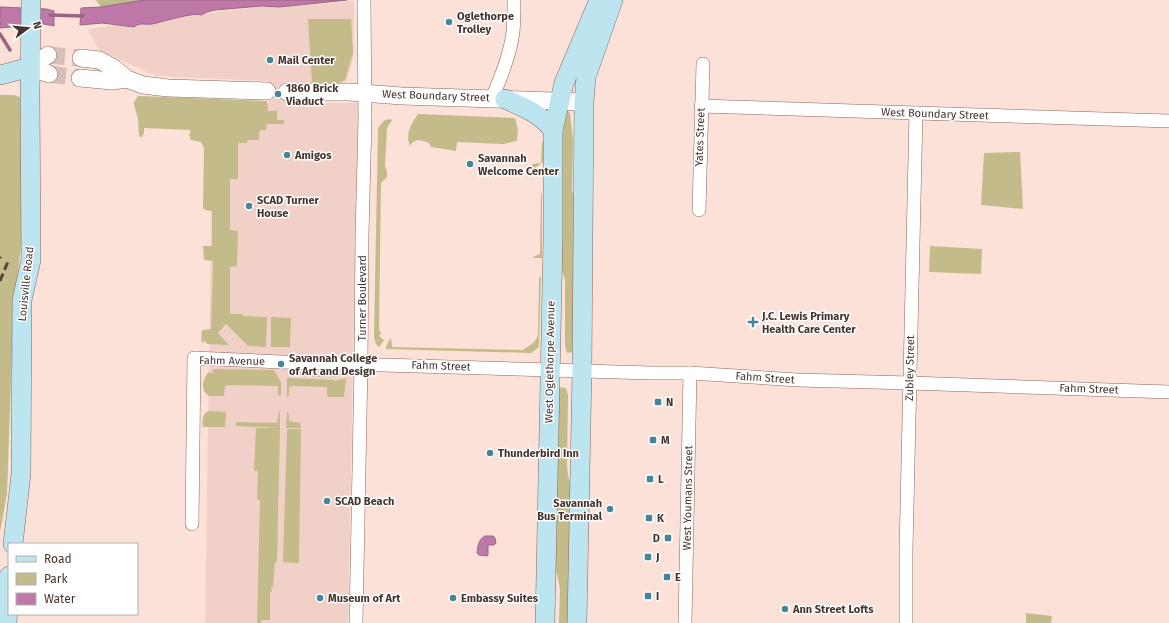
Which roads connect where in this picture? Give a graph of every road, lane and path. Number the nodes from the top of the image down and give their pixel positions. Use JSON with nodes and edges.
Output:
{"nodes":[{"id":1,"x":364,"y":0,"type":"edge"},
{"id":2,"x":514,"y":0,"type":"edge"},
{"id":3,"x":604,"y":4,"type":"edge"},
{"id":4,"x":31,"y":11,"type":"edge"},
{"id":5,"x":48,"y":55,"type":"tunnel mouth"},
{"id":6,"x":80,"y":58,"type":"tunnel mouth"},
{"id":7,"x":703,"y":64,"type":"dead end"},
{"id":8,"x":30,"y":67,"type":"junction"},
{"id":9,"x":49,"y":74,"type":"tunnel mouth"},
{"id":10,"x":0,"y":75,"type":"edge"},
{"id":11,"x":80,"y":78,"type":"tunnel mouth"},
{"id":12,"x":127,"y":79,"type":"junction"},
{"id":13,"x":267,"y":91,"type":"dead end"},
{"id":14,"x":287,"y":92,"type":"dead end"},
{"id":15,"x":365,"y":93,"type":"junction"},
{"id":16,"x":498,"y":99,"type":"junction"},
{"id":17,"x":559,"y":101,"type":"junction"},
{"id":18,"x":584,"y":102,"type":"junction"},
{"id":19,"x":701,"y":106,"type":"junction"},
{"id":20,"x":916,"y":114,"type":"junction"},
{"id":21,"x":1169,"y":121,"type":"edge"},
{"id":22,"x":553,"y":130,"type":"junction"},
{"id":23,"x":699,"y":210,"type":"dead end"},
{"id":24,"x":361,"y":364,"type":"junction"},
{"id":25,"x":550,"y":370,"type":"junction"},
{"id":26,"x":582,"y":371,"type":"junction"},
{"id":27,"x":690,"y":373,"type":"junction"},
{"id":28,"x":910,"y":383,"type":"junction"},
{"id":29,"x":1169,"y":392,"type":"edge"},
{"id":30,"x":192,"y":524,"type":"dead end"},
{"id":31,"x":13,"y":543,"type":"edge"},
{"id":32,"x":8,"y":600,"type":"edge"},
{"id":33,"x":7,"y":623,"type":"edge"},
{"id":34,"x":356,"y":623,"type":"edge"},
{"id":35,"x":545,"y":623,"type":"edge"},
{"id":36,"x":577,"y":623,"type":"edge"},
{"id":37,"x":685,"y":623,"type":"edge"},
{"id":38,"x":906,"y":623,"type":"edge"}],
"edges":[{"from":1,"to":15,"type":"street","name":"Turner Boulevard"},
{"from":2,"to":16,"type":"street"},
{"from":3,"to":17,"type":"main road","name":"West Oglethorpe Avenue"},
{"from":3,"to":18,"type":"main road"},
{"from":4,"to":8,"type":"main road","name":"Louisville Road"},
{"from":5,"to":8,"type":"street"},
{"from":6,"to":12,"type":"street"},
{"from":7,"to":19,"type":"street","name":"Yates Street"},
{"from":8,"to":9,"type":"street"},
{"from":8,"to":10,"type":"main road"},
{"from":8,"to":31,"type":"main road","name":"Louisville Road"},
{"from":11,"to":12,"type":"street"},
{"from":12,"to":13,"type":"street"},
{"from":14,"to":15,"type":"street","name":"West Boundary Street"},
{"from":15,"to":16,"type":"street","name":"West Boundary Street"},
{"from":15,"to":24,"type":"street","name":"Turner Boulevard"},
{"from":16,"to":17,"type":"street","name":"West Boundary Street"},
{"from":16,"to":22,"type":"main road"},
{"from":17,"to":18,"type":"street","name":"West Boundary Street"},
{"from":17,"to":22,"type":"main road","name":"West Oglethorpe Avenue"},
{"from":18,"to":26,"type":"main road"},
{"from":19,"to":20,"type":"street","name":"West Boundary Street"},
{"from":19,"to":23,"type":"street","name":"Yates Street"},
{"from":20,"to":21,"type":"street","name":"West Boundary Street"},
{"from":20,"to":28,"type":"street","name":"Zubley Street"},
{"from":22,"to":25,"type":"main road","name":"West Oglethorpe Avenue"},
{"from":24,"to":25,"type":"street","name":"Fahm Street"},
{"from":24,"to":30,"type":"street","name":"Fahm Avenue"},
{"from":24,"to":34,"type":"street","name":"Turner Boulevard"},
{"from":25,"to":26,"type":"street","name":"Fahm Street"},
{"from":25,"to":35,"type":"main road","name":"West Oglethorpe Avenue"},
{"from":26,"to":27,"type":"street","name":"Fahm Street"},
{"from":26,"to":36,"type":"main road"},
{"from":27,"to":28,"type":"street","name":"Fahm Street"},
{"from":27,"to":37,"type":"street","name":"West Youmans Street"},
{"from":28,"to":29,"type":"street","name":"Fahm Street"},
{"from":28,"to":38,"type":"street","name":"Zubley Street"},
{"from":32,"to":33,"type":"main road"}]}
